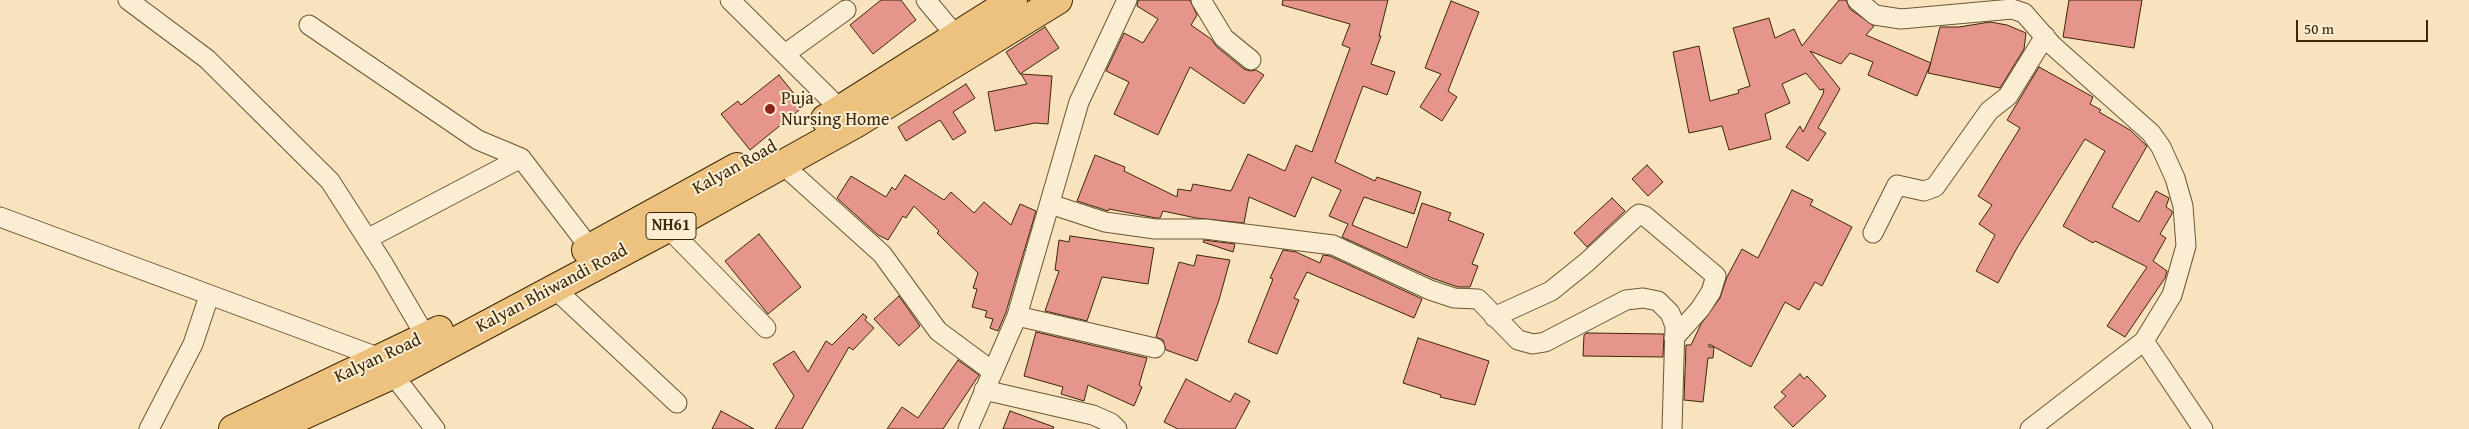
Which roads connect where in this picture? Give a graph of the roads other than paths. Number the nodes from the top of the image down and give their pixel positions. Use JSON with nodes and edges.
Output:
{"nodes":[{"id":1,"x":128,"y":0,"type":"edge"},
{"id":2,"x":730,"y":0,"type":"edge"},
{"id":3,"x":926,"y":0,"type":"edge"},
{"id":4,"x":1013,"y":0,"type":"edge"},
{"id":5,"x":1058,"y":0,"type":"edge"},
{"id":6,"x":1127,"y":0,"type":"edge"},
{"id":7,"x":1201,"y":0,"type":"edge"},
{"id":8,"x":1857,"y":0,"type":"edge"},
{"id":9,"x":846,"y":10,"type":"dead end"},
{"id":10,"x":309,"y":25,"type":"dead end"},
{"id":11,"x":956,"y":36,"type":"junction"},
{"id":12,"x":2045,"y":36,"type":"junction"},
{"id":13,"x":785,"y":54,"type":"junction"},
{"id":14,"x":1252,"y":60,"type":"dead end"},
{"id":15,"x":841,"y":110,"type":"junction"},
{"id":16,"x":521,"y":158,"type":"junction"},
{"id":17,"x":782,"y":164,"type":"junction"},
{"id":18,"x":1050,"y":204,"type":"junction"},
{"id":19,"x":0,"y":217,"type":"edge"},
{"id":20,"x":668,"y":228,"type":"junction"},
{"id":21,"x":1873,"y":233,"type":"dead end"},
{"id":22,"x":367,"y":239,"type":"junction"},
{"id":23,"x":590,"y":248,"type":"junction"},
{"id":24,"x":554,"y":288,"type":"junction"},
{"id":25,"x":210,"y":296,"type":"junction"},
{"id":26,"x":1017,"y":316,"type":"junction"},
{"id":27,"x":1494,"y":317,"type":"junction"},
{"id":28,"x":766,"y":328,"type":"dead end"},
{"id":29,"x":426,"y":337,"type":"junction"},
{"id":30,"x":1674,"y":338,"type":"junction"},
{"id":31,"x":2144,"y":341,"type":"junction"},
{"id":32,"x":1155,"y":348,"type":"dead end"},
{"id":33,"x":387,"y":366,"type":"junction"},
{"id":34,"x":992,"y":370,"type":"junction"},
{"id":35,"x":984,"y":390,"type":"junction"},
{"id":36,"x":677,"y":403,"type":"dead end"},
{"id":37,"x":150,"y":429,"type":"edge"},
{"id":38,"x":233,"y":429,"type":"edge"},
{"id":39,"x":273,"y":429,"type":"edge"},
{"id":40,"x":434,"y":429,"type":"edge"},
{"id":41,"x":968,"y":429,"type":"edge"},
{"id":42,"x":1117,"y":429,"type":"edge"},
{"id":43,"x":1672,"y":429,"type":"edge"},
{"id":44,"x":2030,"y":429,"type":"edge"},
{"id":45,"x":2203,"y":429,"type":"edge"}],
"edges":[{"from":1,"to":22,"type":"street"},
{"from":2,"to":13,"type":"street"},
{"from":3,"to":11,"type":"street"},
{"from":4,"to":11,"type":"highway","name":"Kalyan Road","number":"NH61"},
{"from":5,"to":17,"type":"highway","name":"Kalyan Bhiwandi Road","number":"NH61"},
{"from":6,"to":18,"type":"street"},
{"from":7,"to":14,"type":"street"},
{"from":8,"to":12,"type":"street"},
{"from":9,"to":13,"type":"street"},
{"from":10,"to":16,"type":"street"},
{"from":11,"to":15,"type":"highway","name":"Kalyan Road","number":"NH61"},
{"from":12,"to":21,"type":"street"},
{"from":12,"to":31,"type":"street"},
{"from":13,"to":15,"type":"street"},
{"from":15,"to":23,"type":"highway","name":"Kalyan Road","number":"NH61"},
{"from":16,"to":22,"type":"street"},
{"from":16,"to":23,"type":"street"},
{"from":17,"to":20,"type":"highway","name":"Kalyan Bhiwandi Road","number":"NH61"},
{"from":17,"to":34,"type":"street"},
{"from":18,"to":26,"type":"street"},
{"from":18,"to":27,"type":"street"},
{"from":19,"to":25,"type":"street"},
{"from":20,"to":24,"type":"highway","name":"Kalyan Bhiwandi Road","number":"NH61"},
{"from":20,"to":28,"type":"street"},
{"from":22,"to":29,"type":"street"},
{"from":23,"to":29,"type":"highway","name":"Kalyan Road","number":"NH61"},
{"from":24,"to":33,"type":"highway","name":"Kalyan Bhiwandi Road","number":"NH61"},
{"from":24,"to":36,"type":"street"},
{"from":25,"to":33,"type":"street"},
{"from":25,"to":37,"type":"street"},
{"from":26,"to":32,"type":"street"},
{"from":26,"to":34,"type":"street"},
{"from":27,"to":30,"type":"street"},
{"from":27,"to":30,"type":"street"},
{"from":29,"to":33,"type":"highway","name":"Kalyan Road","number":"NH61"},
{"from":30,"to":43,"type":"street"},
{"from":31,"to":44,"type":"street"},
{"from":31,"to":45,"type":"street"},
{"from":33,"to":38,"type":"highway","name":"Kalyan Road","number":"NH61"},
{"from":33,"to":39,"type":"highway","name":"Kalyan Bhiwandi Road","number":"NH61"},
{"from":33,"to":40,"type":"street"},
{"from":34,"to":35,"type":"street"},
{"from":35,"to":41,"type":"street"},
{"from":35,"to":42,"type":"street"}]}
